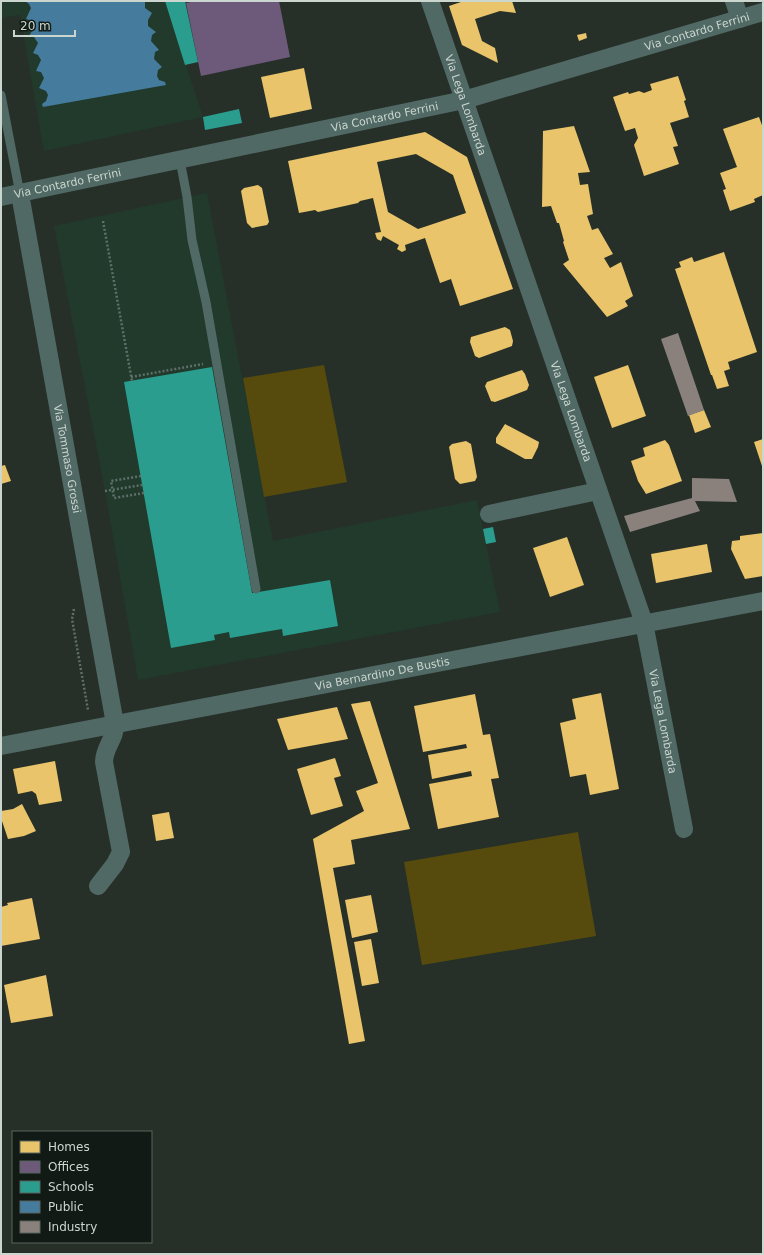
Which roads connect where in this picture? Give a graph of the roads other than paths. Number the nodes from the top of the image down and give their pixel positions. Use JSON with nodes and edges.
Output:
{"nodes":[{"id":1,"x":430,"y":1,"type":"edge"},
{"id":2,"x":734,"y":1,"type":"edge"},
{"id":3,"x":762,"y":15,"type":"edge"},
{"id":4,"x":740,"y":19,"type":"junction"},
{"id":5,"x":1,"y":95,"type":"edge"},
{"id":6,"x":464,"y":100,"type":"junction"},
{"id":7,"x":180,"y":160,"type":"junction"},
{"id":8,"x":20,"y":194,"type":"junction"},
{"id":9,"x":1,"y":197,"type":"edge"},
{"id":10,"x":598,"y":491,"type":"junction"},
{"id":11,"x":489,"y":514,"type":"dead end"},
{"id":12,"x":256,"y":589,"type":"dead end"},
{"id":13,"x":763,"y":601,"type":"edge"},
{"id":14,"x":644,"y":623,"type":"junction"},
{"id":15,"x":116,"y":724,"type":"junction"},
{"id":16,"x":1,"y":746,"type":"edge"},
{"id":17,"x":684,"y":830,"type":"dead end"},
{"id":18,"x":98,"y":886,"type":"dead end"}],
"edges":[{"from":1,"to":6,"type":"street","name":"Via Lega Lombarda"},
{"from":2,"to":4,"type":"street"},
{"from":3,"to":4,"type":"street","name":"Via Contardo Ferrini"},
{"from":4,"to":6,"type":"street","name":"Via Contardo Ferrini"},
{"from":5,"to":8,"type":"lane"},
{"from":6,"to":7,"type":"street","name":"Via Contardo Ferrini"},
{"from":6,"to":10,"type":"street","name":"Via Lega Lombarda"},
{"from":7,"to":8,"type":"street","name":"Via Contardo Ferrini"},
{"from":7,"to":12,"type":"lane"},
{"from":8,"to":9,"type":"street","name":"Via Contardo Ferrini"},
{"from":8,"to":15,"type":"street","name":"Via Tommaso Grossi"},
{"from":10,"to":11,"type":"street"},
{"from":10,"to":14,"type":"street","name":"Via Lega Lombarda"},
{"from":13,"to":14,"type":"street","name":"Via Bernardino De Bustis"},
{"from":14,"to":15,"type":"street","name":"Via Bernardino De Bustis"},
{"from":14,"to":17,"type":"street","name":"Via Lega Lombarda"},
{"from":15,"to":16,"type":"street","name":"Via Bernardino De Bustis"},
{"from":15,"to":18,"type":"street"}]}
